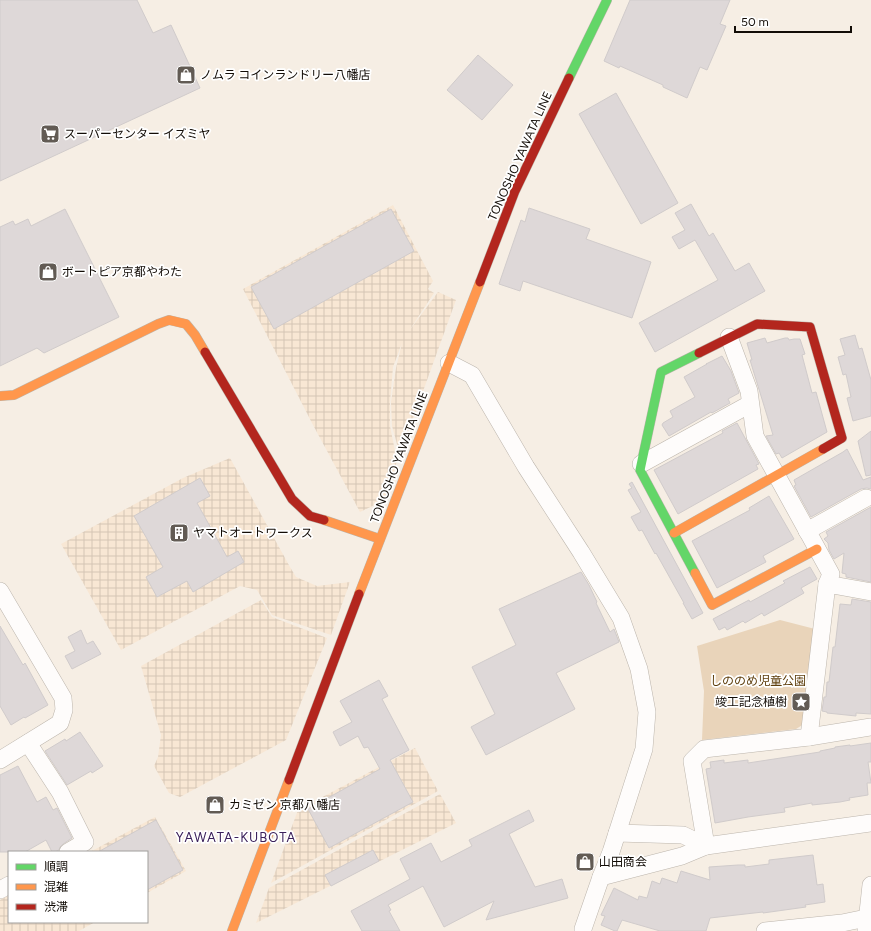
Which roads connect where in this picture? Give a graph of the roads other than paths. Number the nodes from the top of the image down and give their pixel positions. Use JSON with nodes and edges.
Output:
{"nodes":[{"id":1,"x":606,"y":0,"type":"edge"},
{"id":2,"x":729,"y":338,"type":"junction"},
{"id":3,"x":449,"y":363,"type":"junction"},
{"id":4,"x":0,"y":396,"type":"edge"},
{"id":5,"x":750,"y":404,"type":"junction"},
{"id":6,"x":641,"y":464,"type":"junction"},
{"id":7,"x":776,"y":476,"type":"junction"},
{"id":8,"x":866,"y":498,"type":"dead end"},
{"id":9,"x":807,"y":531,"type":"junction"},
{"id":10,"x":674,"y":533,"type":"junction"},
{"id":11,"x":380,"y":539,"type":"junction"},
{"id":12,"x":817,"y":549,"type":"junction"},
{"id":13,"x":827,"y":584,"type":"junction"},
{"id":14,"x":0,"y":591,"type":"edge"},
{"id":15,"x":871,"y":592,"type":"edge"},
{"id":16,"x":871,"y":727,"type":"edge"},
{"id":17,"x":809,"y":737,"type":"junction"},
{"id":18,"x":28,"y":743,"type":"junction"},
{"id":19,"x":0,"y":760,"type":"edge"},
{"id":20,"x":871,"y":823,"type":"edge"},
{"id":21,"x":617,"y":833,"type":"junction"},
{"id":22,"x":706,"y":846,"type":"junction"},
{"id":23,"x":70,"y":851,"type":"edge"},
{"id":24,"x":601,"y":877,"type":"junction"},
{"id":25,"x":871,"y":885,"type":"edge"},
{"id":26,"x":869,"y":921,"type":"edge"},
{"id":27,"x":787,"y":930,"type":"edge"},
{"id":28,"x":232,"y":931,"type":"edge"},
{"id":29,"x":583,"y":931,"type":"edge"},
{"id":30,"x":765,"y":931,"type":"edge"}],
"edges":[{"from":1,"to":3,"type":"street","name":"TONOSHO YAWATA LINE"},
{"from":2,"to":5,"type":"street"},
{"from":2,"to":6,"type":"street"},
{"from":2,"to":7,"type":"street"},
{"from":3,"to":11,"type":"street","name":"TONOSHO YAWATA LINE"},
{"from":3,"to":21,"type":"street"},
{"from":4,"to":11,"type":"street"},
{"from":5,"to":6,"type":"street"},
{"from":5,"to":7,"type":"street"},
{"from":6,"to":10,"type":"street"},
{"from":7,"to":9,"type":"street"},
{"from":7,"to":10,"type":"street"},
{"from":8,"to":9,"type":"street"},
{"from":9,"to":12,"type":"street"},
{"from":10,"to":12,"type":"street"},
{"from":11,"to":28,"type":"street","name":"TONOSHO YAWATA LINE"},
{"from":12,"to":13,"type":"street"},
{"from":13,"to":15,"type":"street"},
{"from":13,"to":17,"type":"street"},
{"from":14,"to":18,"type":"street"},
{"from":16,"to":17,"type":"street"},
{"from":17,"to":22,"type":"street"},
{"from":18,"to":19,"type":"street"},
{"from":18,"to":23,"type":"street"},
{"from":20,"to":22,"type":"street"},
{"from":21,"to":22,"type":"street"},
{"from":21,"to":24,"type":"street"},
{"from":22,"to":24,"type":"street"},
{"from":24,"to":29,"type":"street"},
{"from":25,"to":26,"type":"street"},
{"from":26,"to":27,"type":"street"},
{"from":27,"to":30,"type":"street"}]}
